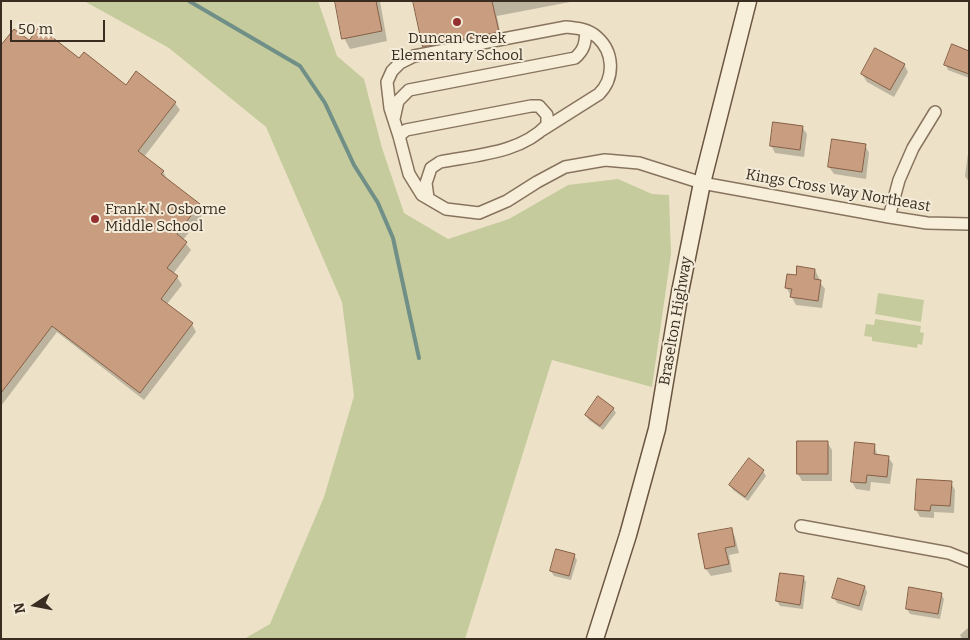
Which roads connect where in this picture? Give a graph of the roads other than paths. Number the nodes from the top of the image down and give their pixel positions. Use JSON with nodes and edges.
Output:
{"nodes":[{"id":1,"x":748,"y":1,"type":"edge"},
{"id":2,"x":586,"y":30,"type":"junction"},
{"id":3,"x":935,"y":112,"type":"dead end"},
{"id":4,"x":394,"y":121,"type":"junction"},
{"id":5,"x":542,"y":130,"type":"junction"},
{"id":6,"x":399,"y":136,"type":"junction"},
{"id":7,"x":702,"y":183,"type":"junction"},
{"id":8,"x":428,"y":198,"type":"junction"},
{"id":9,"x":889,"y":217,"type":"junction"},
{"id":10,"x":969,"y":224,"type":"edge"},
{"id":11,"x":801,"y":526,"type":"dead end"},
{"id":12,"x":969,"y":561,"type":"edge"},
{"id":13,"x":595,"y":639,"type":"edge"}],
"edges":[{"from":1,"to":7,"type":"main road","name":"Braselton Highway"},
{"from":2,"to":4,"type":"street"},
{"from":2,"to":4,"type":"street"},
{"from":2,"to":5,"type":"street"},
{"from":3,"to":9,"type":"street"},
{"from":4,"to":6,"type":"street"},
{"from":5,"to":6,"type":"street"},
{"from":5,"to":8,"type":"street"},
{"from":6,"to":8,"type":"street"},
{"from":7,"to":8,"type":"street","name":"Kings Cross Way Northeast"},
{"from":7,"to":9,"type":"street","name":"Kings Cross Way Northeast"},
{"from":7,"to":13,"type":"main road","name":"Braselton Highway"},
{"from":9,"to":10,"type":"street","name":"Kings Cross Way Northeast"},
{"from":11,"to":12,"type":"street"}]}
